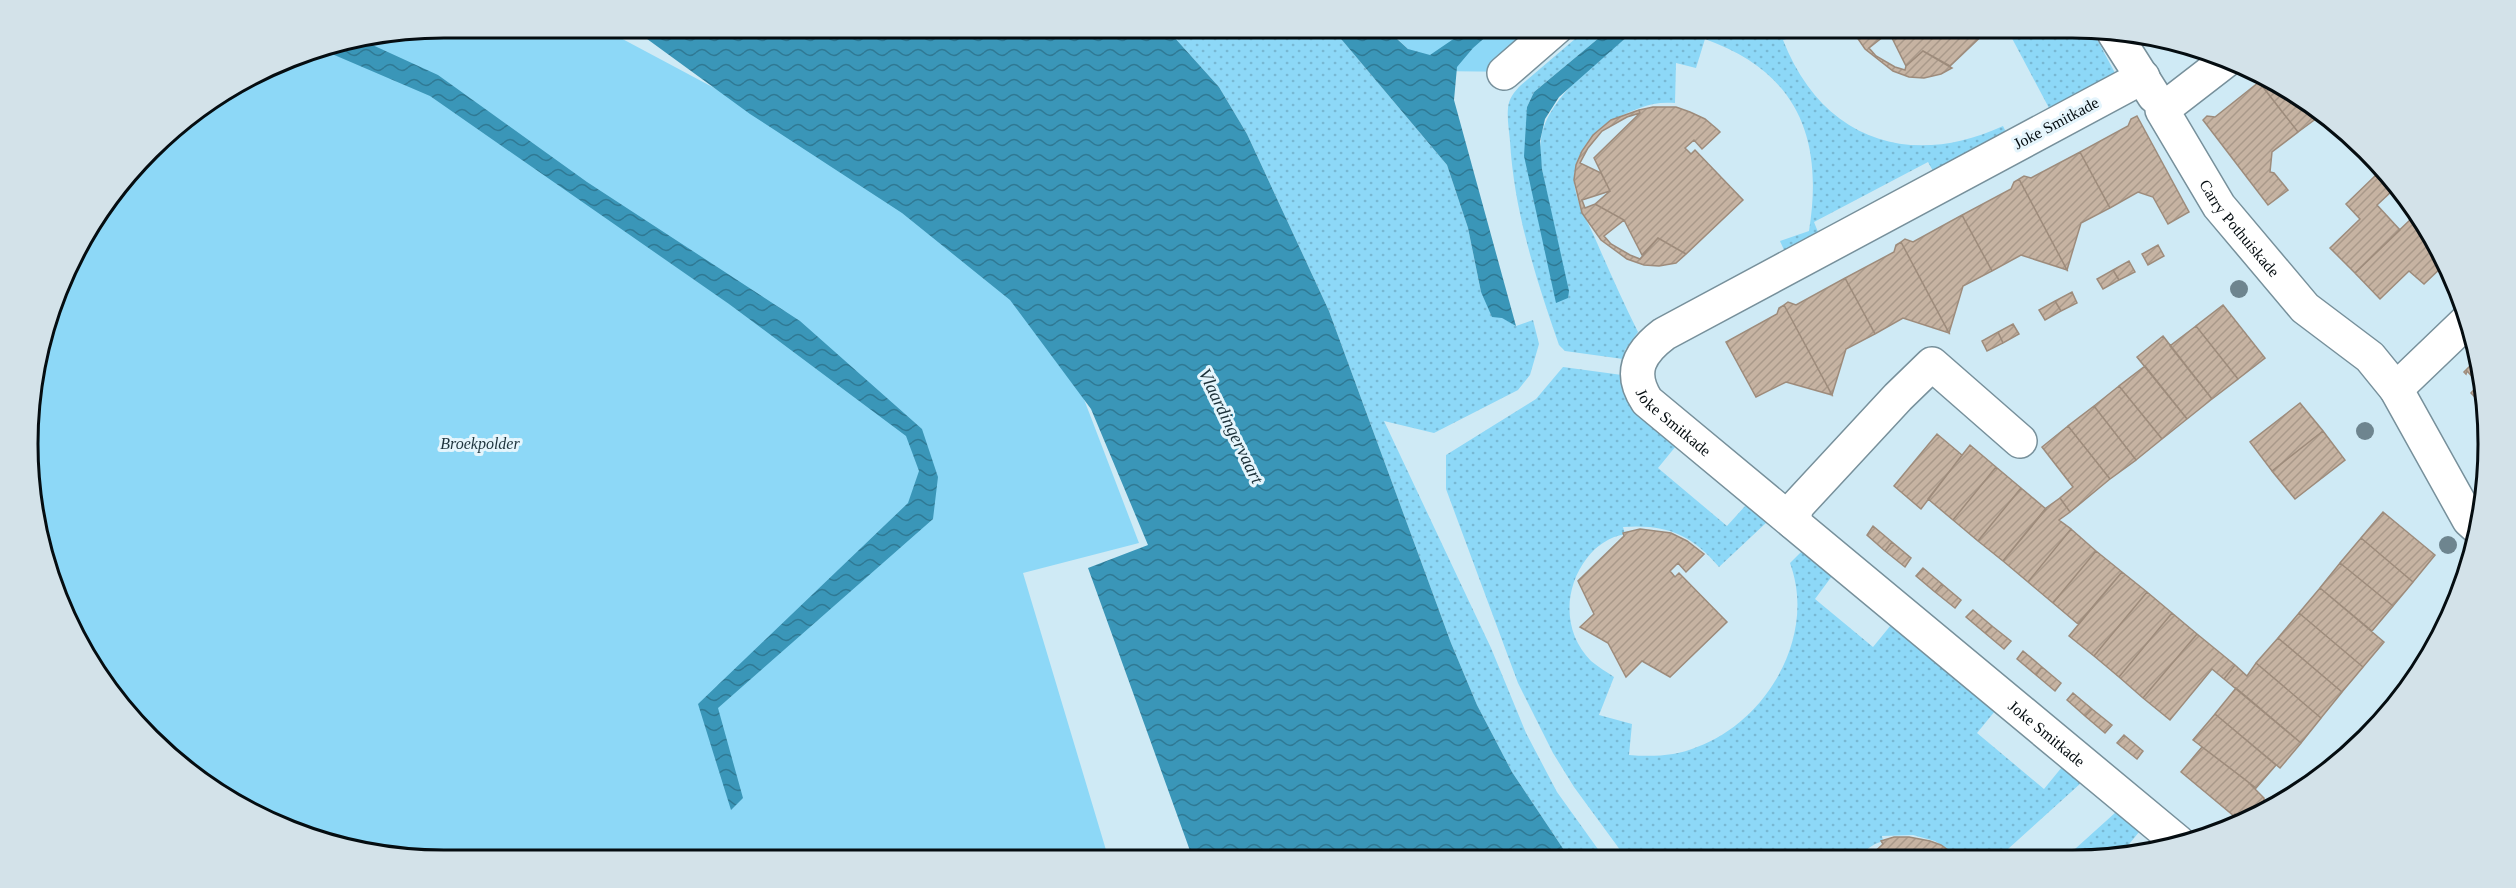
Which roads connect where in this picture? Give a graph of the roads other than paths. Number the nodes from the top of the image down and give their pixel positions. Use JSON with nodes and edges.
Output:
{"nodes":[{"id":1,"x":1544,"y":38,"type":"edge"},
{"id":2,"x":2119,"y":40,"type":"edge"},
{"id":3,"x":2220,"y":65,"type":"edge"},
{"id":4,"x":1504,"y":73,"type":"dead end"},
{"id":5,"x":2143,"y":77,"type":"junction"},
{"id":6,"x":2162,"y":110,"type":"junction"},
{"id":7,"x":2461,"y":327,"type":"edge"},
{"id":8,"x":2396,"y":389,"type":"junction"},
{"id":9,"x":2020,"y":441,"type":"dead end"},
{"id":10,"x":1793,"y":522,"type":"junction"},
{"id":11,"x":2471,"y":522,"type":"edge"},
{"id":12,"x":2173,"y":838,"type":"edge"}],
"edges":[{"from":1,"to":4,"type":"street"},
{"from":2,"to":5,"type":"street"},
{"from":3,"to":6,"type":"street"},
{"from":5,"to":6,"type":"street"},
{"from":5,"to":10,"type":"street","name":"Joke Smitkade"},
{"from":6,"to":8,"type":"street","name":"Carry Pothuiskade"},
{"from":7,"to":8,"type":"street"},
{"from":8,"to":11,"type":"street","name":"Carry Pothuiskade"},
{"from":9,"to":10,"type":"street"},
{"from":10,"to":12,"type":"street","name":"Joke Smitkade"}]}
